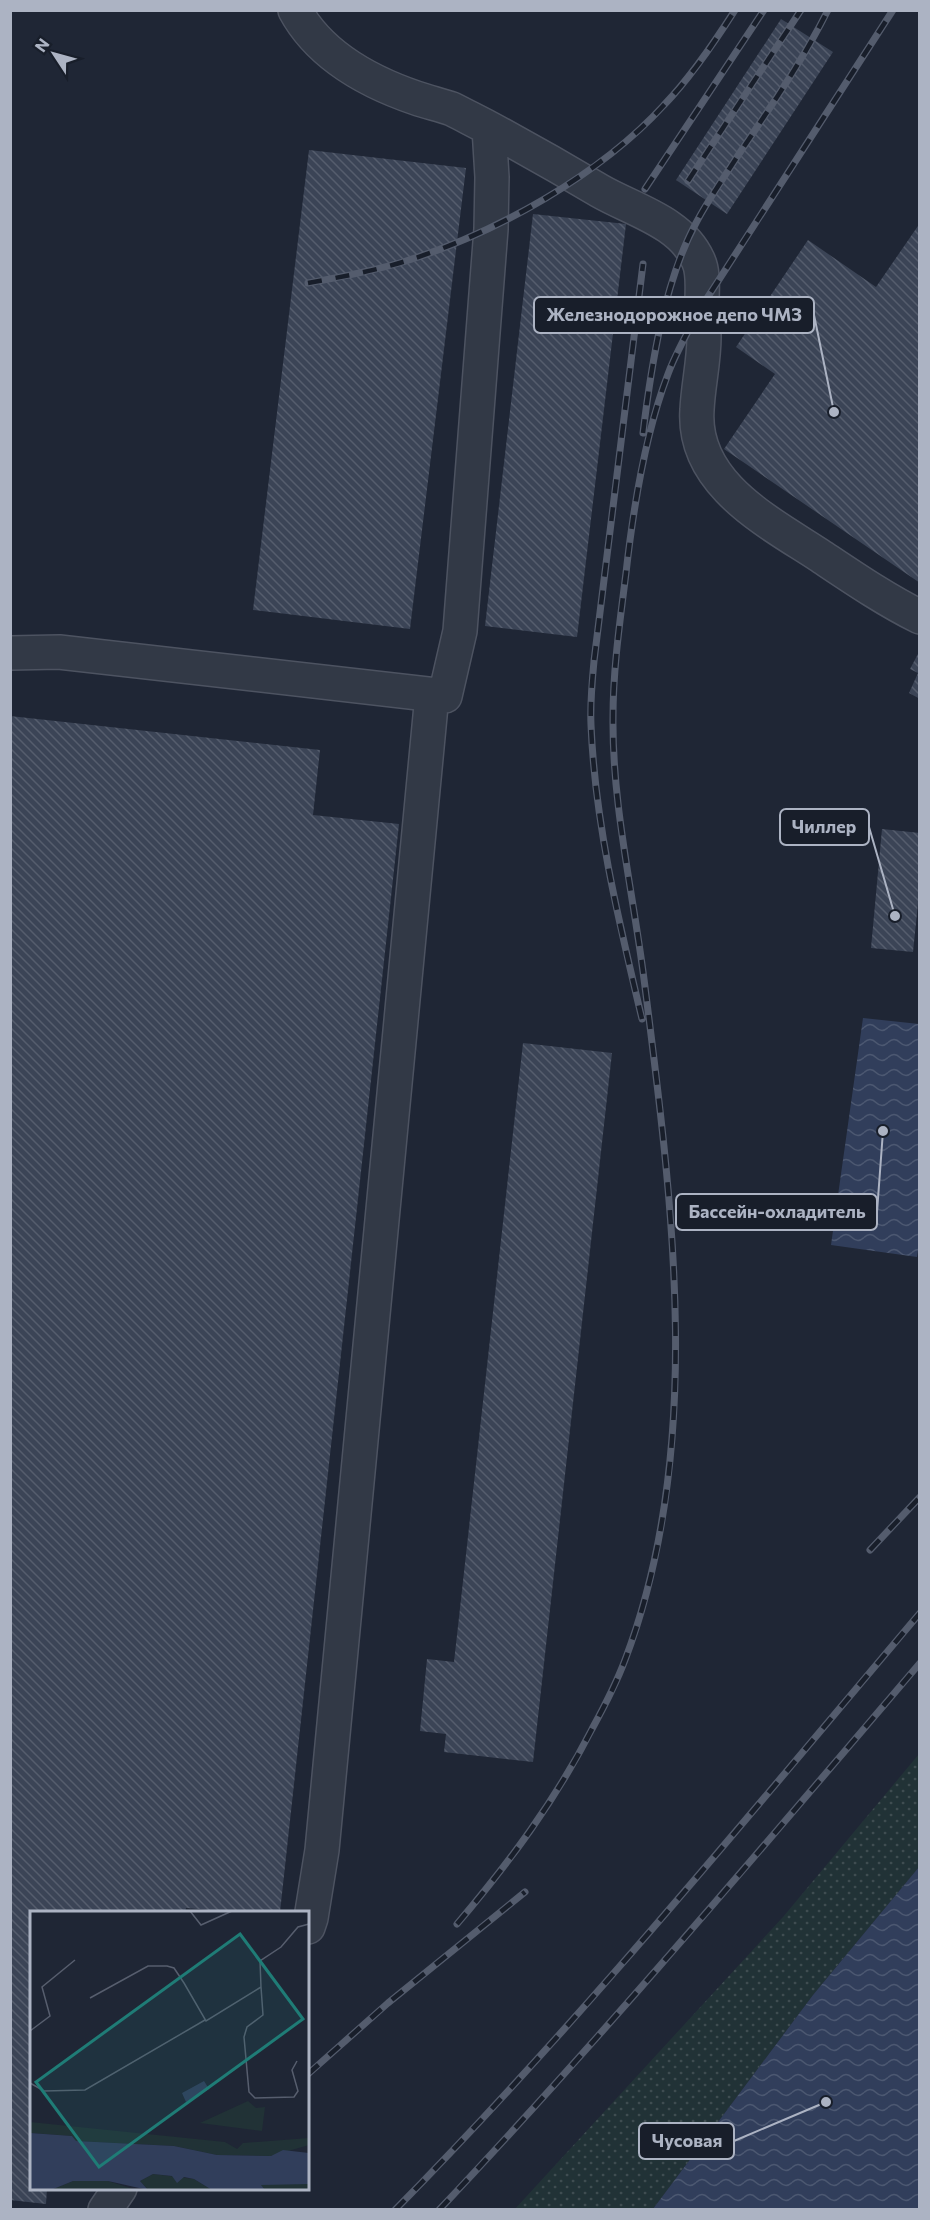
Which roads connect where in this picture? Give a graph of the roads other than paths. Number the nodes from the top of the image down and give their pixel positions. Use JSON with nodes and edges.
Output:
{"nodes":[{"id":1,"x":295,"y":10,"type":"edge"},
{"id":2,"x":489,"y":128,"type":"junction"},
{"id":3,"x":920,"y":617,"type":"edge"},
{"id":4,"x":10,"y":653,"type":"edge"},
{"id":5,"x":432,"y":695,"type":"junction"},
{"id":6,"x":309,"y":1924,"type":"edge"},
{"id":7,"x":119,"y":2190,"type":"edge"},
{"id":8,"x":105,"y":2210,"type":"edge"}],
"edges":[{"from":1,"to":2,"type":"lane"},
{"from":2,"to":3,"type":"lane"},
{"from":2,"to":5,"type":"lane"},
{"from":4,"to":5,"type":"lane"},
{"from":5,"to":6,"type":"lane"},
{"from":7,"to":8,"type":"lane"}]}
